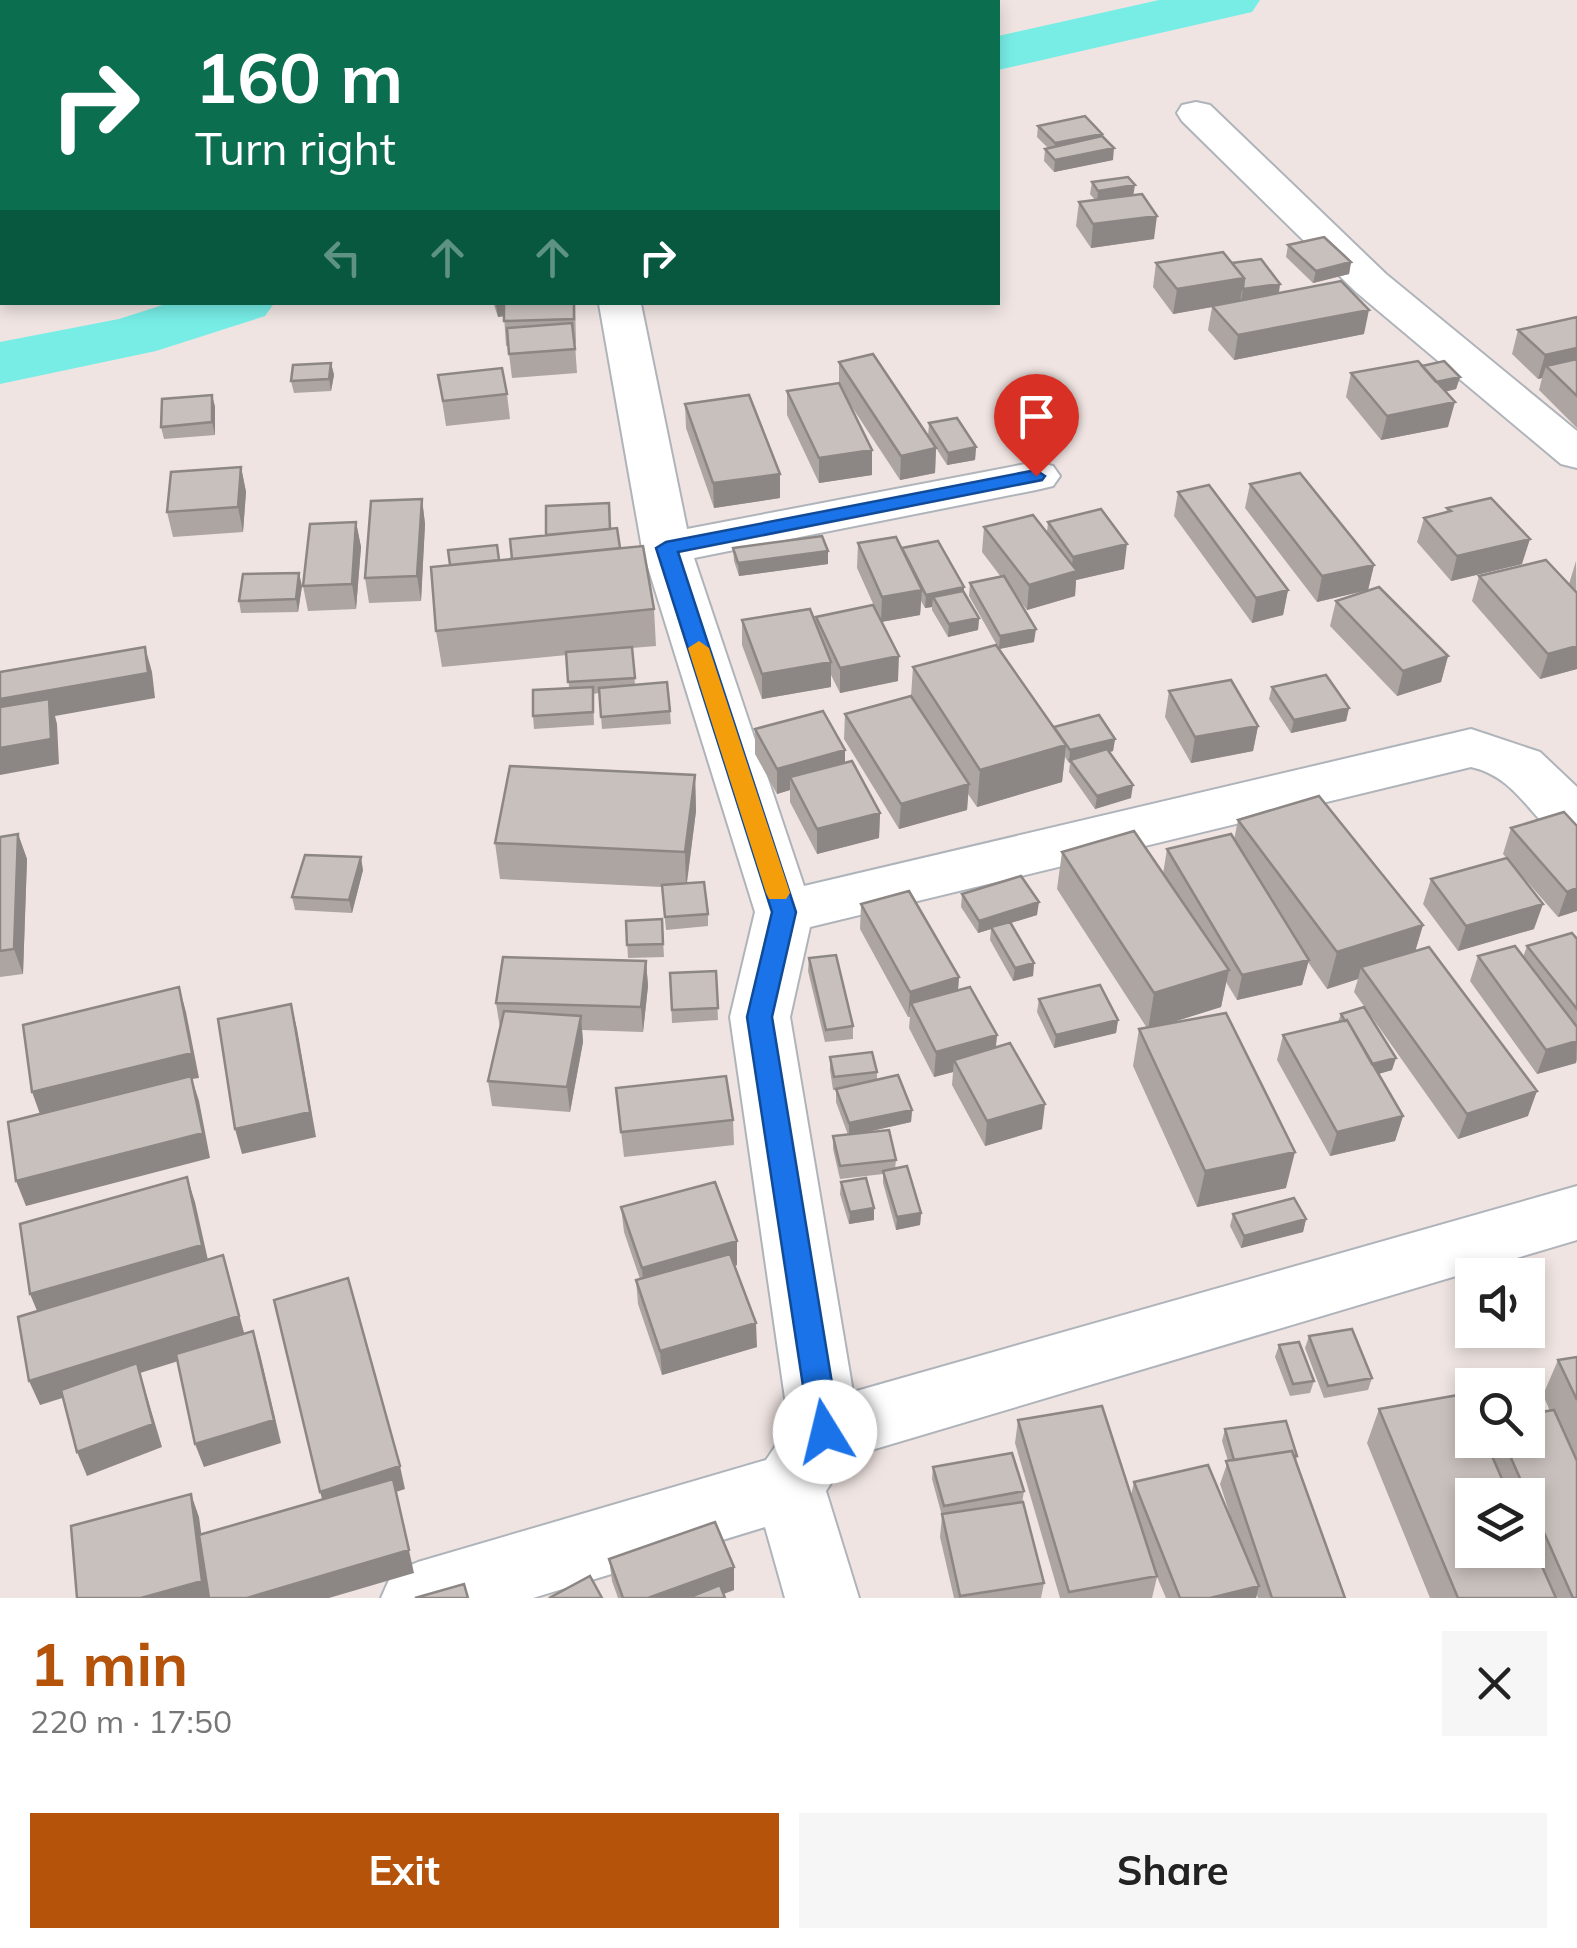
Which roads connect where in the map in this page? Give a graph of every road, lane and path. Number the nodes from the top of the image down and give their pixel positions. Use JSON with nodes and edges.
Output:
{"nodes":[{"id":1,"x":1196,"y":113,"type":"dead end"},
{"id":2,"x":620,"y":305,"type":"edge"},
{"id":3,"x":1577,"y":454,"type":"edge"},
{"id":4,"x":1036,"y":476,"type":"dead end"},
{"id":5,"x":666,"y":548,"type":"junction"},
{"id":6,"x":1577,"y":825,"type":"edge"},
{"id":7,"x":784,"y":912,"type":"junction"},
{"id":8,"x":1577,"y":1212,"type":"edge"},
{"id":9,"x":807,"y":1459,"type":"junction"},
{"id":10,"x":418,"y":1598,"type":"edge"},
{"id":11,"x":822,"y":1598,"type":"edge"}],
"edges":[{"from":1,"to":3,"type":"street"},
{"from":2,"to":5,"type":"street"},
{"from":4,"to":5,"type":"street"},
{"from":5,"to":7,"type":"street"},
{"from":6,"to":7,"type":"street"},
{"from":7,"to":9,"type":"street"},
{"from":8,"to":9,"type":"street"},
{"from":9,"to":10,"type":"street"},
{"from":9,"to":11,"type":"street"}]}
